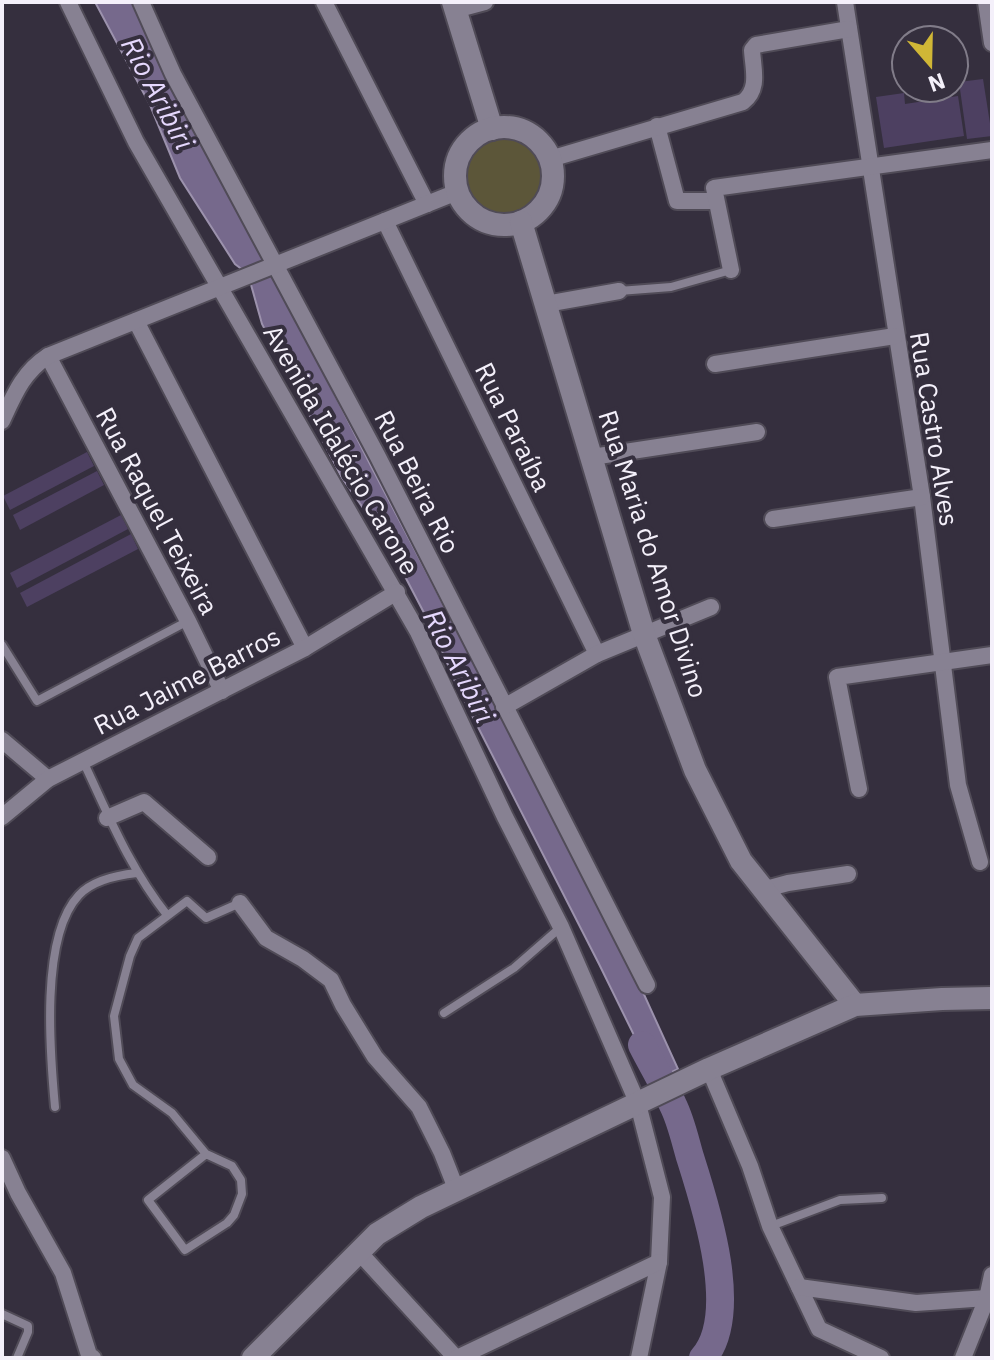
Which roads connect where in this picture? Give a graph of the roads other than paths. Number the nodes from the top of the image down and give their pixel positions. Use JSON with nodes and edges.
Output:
{"nodes":[{"id":1,"x":68,"y":2,"type":"edge"},
{"id":2,"x":141,"y":2,"type":"edge"},
{"id":3,"x":324,"y":2,"type":"edge"},
{"id":4,"x":485,"y":2,"type":"edge"},
{"id":5,"x":845,"y":2,"type":"edge"},
{"id":6,"x":986,"y":2,"type":"edge"},
{"id":7,"x":454,"y":6,"type":"edge"},
{"id":8,"x":849,"y":29,"type":"junction"},
{"id":9,"x":992,"y":43,"type":"edge"},
{"id":10,"x":657,"y":126,"type":"junction"},
{"id":11,"x":492,"y":129,"type":"junction"},
{"id":12,"x":992,"y":150,"type":"edge"},
{"id":13,"x":550,"y":159,"type":"junction"},
{"id":14,"x":870,"y":167,"type":"junction"},
{"id":15,"x":457,"y":192,"type":"junction"},
{"id":16,"x":716,"y":201,"type":"junction"},
{"id":17,"x":427,"y":204,"type":"junction"},
{"id":18,"x":385,"y":221,"type":"junction"},
{"id":19,"x":521,"y":222,"type":"junction"},
{"id":20,"x":275,"y":265,"type":"junction"},
{"id":21,"x":731,"y":270,"type":"joint"},
{"id":22,"x":218,"y":287,"type":"junction"},
{"id":23,"x":619,"y":291,"type":"joint"},
{"id":24,"x":546,"y":304,"type":"junction"},
{"id":25,"x":136,"y":321,"type":"junction"},
{"id":26,"x":895,"y":336,"type":"junction"},
{"id":27,"x":48,"y":356,"type":"junction"},
{"id":28,"x":715,"y":364,"type":"dead end"},
{"id":29,"x":2,"y":421,"type":"edge"},
{"id":30,"x":757,"y":432,"type":"dead end"},
{"id":31,"x":592,"y":457,"type":"junction"},
{"id":32,"x":922,"y":497,"type":"junction"},
{"id":33,"x":773,"y":519,"type":"dead end"},
{"id":34,"x":397,"y":592,"type":"junction"},
{"id":35,"x":711,"y":607,"type":"dead end"},
{"id":36,"x":188,"y":621,"type":"junction"},
{"id":37,"x":644,"y":634,"type":"junction"},
{"id":38,"x":2,"y":645,"type":"edge"},
{"id":39,"x":305,"y":648,"type":"junction"},
{"id":40,"x":597,"y":654,"type":"junction"},
{"id":41,"x":992,"y":655,"type":"edge"},
{"id":42,"x":944,"y":662,"type":"junction"},
{"id":43,"x":222,"y":691,"type":"junction"},
{"id":44,"x":504,"y":707,"type":"junction"},
{"id":45,"x":2,"y":740,"type":"edge"},
{"id":46,"x":83,"y":761,"type":"junction"},
{"id":47,"x":48,"y":779,"type":"junction"},
{"id":48,"x":859,"y":789,"type":"dead end"},
{"id":49,"x":2,"y":817,"type":"edge"},
{"id":50,"x":107,"y":818,"type":"junction"},
{"id":51,"x":208,"y":857,"type":"dead end"},
{"id":52,"x":980,"y":862,"type":"dead end"},
{"id":53,"x":137,"y":873,"type":"junction"},
{"id":54,"x":848,"y":874,"type":"dead end"},
{"id":55,"x":762,"y":890,"type":"junction"},
{"id":56,"x":240,"y":903,"type":"joint"},
{"id":57,"x":167,"y":915,"type":"junction"},
{"id":58,"x":561,"y":927,"type":"junction"},
{"id":59,"x":647,"y":985,"type":"dead end"},
{"id":60,"x":992,"y":998,"type":"edge"},
{"id":61,"x":855,"y":1005,"type":"junction"},
{"id":62,"x":444,"y":1013,"type":"dead end"},
{"id":63,"x":709,"y":1069,"type":"junction"},
{"id":64,"x":647,"y":1099,"type":"junction"},
{"id":65,"x":55,"y":1107,"type":"dead end"},
{"id":66,"x":206,"y":1154,"type":"junction"},
{"id":67,"x":2,"y":1158,"type":"edge"},
{"id":68,"x":457,"y":1191,"type":"junction"},
{"id":69,"x":882,"y":1198,"type":"dead end"},
{"id":70,"x":770,"y":1226,"type":"junction"},
{"id":71,"x":358,"y":1251,"type":"junction"},
{"id":72,"x":659,"y":1262,"type":"junction"},
{"id":73,"x":992,"y":1275,"type":"edge"},
{"id":74,"x":799,"y":1287,"type":"junction"},
{"id":75,"x":990,"y":1300,"type":"edge"},
{"id":76,"x":2,"y":1314,"type":"edge"},
{"id":77,"x":17,"y":1358,"type":"edge"},
{"id":78,"x":93,"y":1358,"type":"edge"},
{"id":79,"x":253,"y":1358,"type":"edge"},
{"id":80,"x":457,"y":1358,"type":"edge"},
{"id":81,"x":639,"y":1358,"type":"edge"},
{"id":82,"x":881,"y":1358,"type":"edge"},
{"id":83,"x":963,"y":1358,"type":"edge"}],
"edges":[{"from":1,"to":22,"type":"street","name":"Avenida Idalécio Carone"},
{"from":2,"to":20,"type":"street","name":"Rua Beira Rio"},
{"from":3,"to":17,"type":"street"},
{"from":4,"to":7,"type":"street"},
{"from":5,"to":8,"type":"street","name":"Rua Castro Alves"},
{"from":6,"to":9,"type":"street"},
{"from":7,"to":11,"type":"street"},
{"from":8,"to":10,"type":"street"},
{"from":8,"to":14,"type":"street","name":"Rua Castro Alves"},
{"from":10,"to":13,"type":"street"},
{"from":10,"to":16,"type":"street"},
{"from":11,"to":13,"type":"street"},
{"from":11,"to":15,"type":"street"},
{"from":12,"to":14,"type":"street"},
{"from":13,"to":19,"type":"street"},
{"from":14,"to":16,"type":"street"},
{"from":14,"to":26,"type":"street","name":"Rua Castro Alves"},
{"from":15,"to":17,"type":"street"},
{"from":15,"to":19,"type":"street"},
{"from":16,"to":21,"type":"street"},
{"from":17,"to":18,"type":"street"},
{"from":18,"to":20,"type":"street"},
{"from":18,"to":40,"type":"street","name":"Rua Paraíba"},
{"from":19,"to":24,"type":"street","name":"Rua Maria do Amor Divino"},
{"from":20,"to":22,"type":"street"},
{"from":20,"to":44,"type":"street","name":"Rua Beira Rio"},
{"from":21,"to":23,"type":"lane"},
{"from":22,"to":25,"type":"street"},
{"from":22,"to":34,"type":"street","name":"Avenida Idalécio Carone"},
{"from":23,"to":24,"type":"street"},
{"from":24,"to":31,"type":"street","name":"Rua Maria do Amor Divino"},
{"from":25,"to":27,"type":"street"},
{"from":25,"to":39,"type":"street"},
{"from":26,"to":28,"type":"street"},
{"from":26,"to":32,"type":"street","name":"Rua Castro Alves"},
{"from":27,"to":29,"type":"street"},
{"from":27,"to":36,"type":"street","name":"Rua Raquel Teixeira"},
{"from":30,"to":31,"type":"street"},
{"from":31,"to":37,"type":"street","name":"Rua Maria do Amor Divino"},
{"from":32,"to":33,"type":"street"},
{"from":32,"to":42,"type":"street","name":"Rua Castro Alves"},
{"from":34,"to":39,"type":"street","name":"Rua Jaime Barros"},
{"from":34,"to":58,"type":"street","name":"Avenida Idalécio Carone"},
{"from":35,"to":37,"type":"street"},
{"from":36,"to":38,"type":"lane"},
{"from":36,"to":43,"type":"street","name":"Rua Raquel Teixeira"},
{"from":37,"to":40,"type":"street"},
{"from":37,"to":55,"type":"street","name":"Rua Maria do Amor Divino"},
{"from":39,"to":43,"type":"street","name":"Rua Jaime Barros"},
{"from":40,"to":44,"type":"street"},
{"from":41,"to":42,"type":"street"},
{"from":42,"to":48,"type":"street"},
{"from":42,"to":52,"type":"street","name":"Rua Castro Alves"},
{"from":43,"to":46,"type":"street","name":"Rua Jaime Barros"},
{"from":44,"to":59,"type":"street","name":"Rua Beira Rio"},
{"from":45,"to":47,"type":"street"},
{"from":46,"to":47,"type":"street","name":"Rua Jaime Barros"},
{"from":46,"to":50,"type":"lane"},
{"from":47,"to":49,"type":"street","name":"Rua Jaime Barros"},
{"from":50,"to":51,"type":"street"},
{"from":50,"to":53,"type":"lane"},
{"from":53,"to":57,"type":"lane"},
{"from":53,"to":65,"type":"lane"},
{"from":54,"to":55,"type":"street"},
{"from":55,"to":61,"type":"street","name":"Rua Maria do Amor Divino"},
{"from":56,"to":57,"type":"lane"},
{"from":56,"to":68,"type":"street"},
{"from":57,"to":66,"type":"lane"},
{"from":58,"to":62,"type":"lane"},
{"from":58,"to":64,"type":"street","name":"Avenida Idalécio Carone"},
{"from":60,"to":61,"type":"street"},
{"from":61,"to":63,"type":"street"},
{"from":63,"to":64,"type":"street"},
{"from":63,"to":70,"type":"street"},
{"from":64,"to":68,"type":"street"},
{"from":64,"to":72,"type":"street","name":"Avenida Idalécio Carone"},
{"from":66,"to":66,"type":"lane"},
{"from":67,"to":78,"type":"street"},
{"from":68,"to":71,"type":"street"},
{"from":69,"to":70,"type":"lane"},
{"from":70,"to":74,"type":"street"},
{"from":71,"to":79,"type":"street"},
{"from":71,"to":80,"type":"street"},
{"from":72,"to":80,"type":"street"},
{"from":72,"to":81,"type":"street","name":"Avenida Idalécio Carone"},
{"from":73,"to":75,"type":"street"},
{"from":74,"to":75,"type":"street"},
{"from":74,"to":82,"type":"street"},
{"from":75,"to":83,"type":"street"},
{"from":76,"to":77,"type":"lane"}]}
